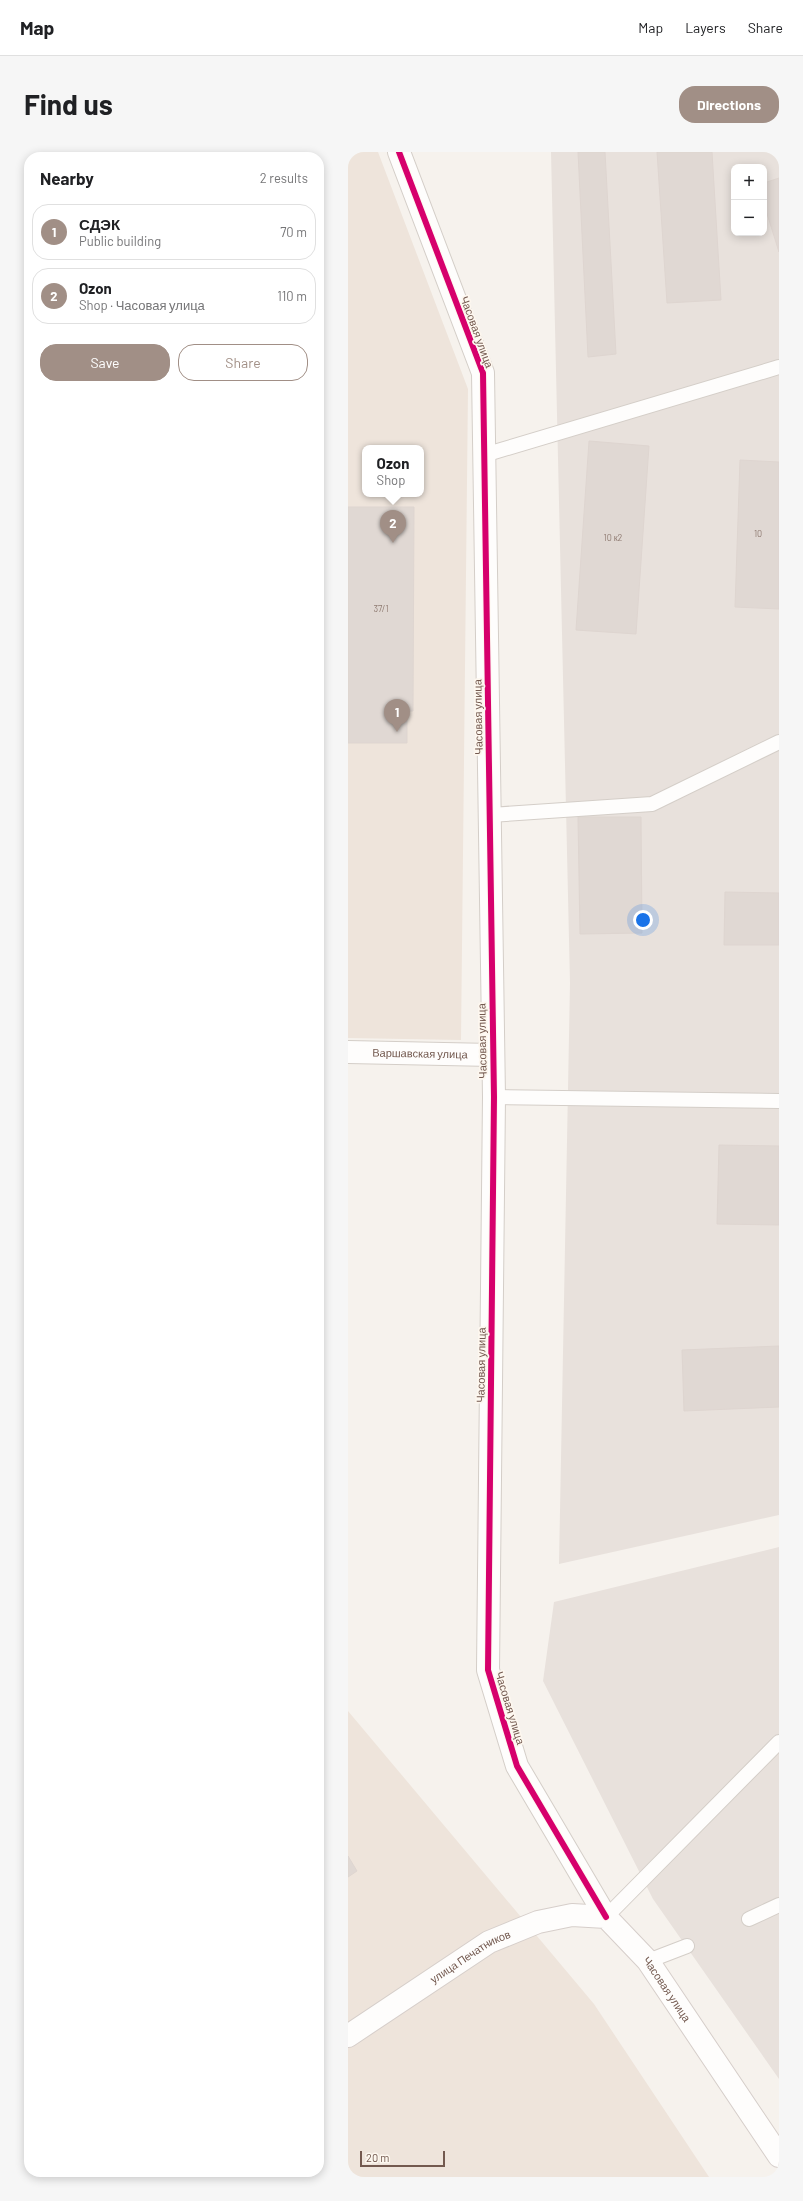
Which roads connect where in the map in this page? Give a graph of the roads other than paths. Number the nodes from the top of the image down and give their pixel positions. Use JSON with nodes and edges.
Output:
{"nodes":[{"id":1,"x":399,"y":152,"type":"edge"},
{"id":2,"x":779,"y":367,"type":"edge"},
{"id":3,"x":484,"y":455,"type":"junction"},
{"id":4,"x":779,"y":742,"type":"edge"},
{"id":5,"x":490,"y":815,"type":"junction"},
{"id":6,"x":348,"y":1052,"type":"edge"},
{"id":7,"x":492,"y":1055,"type":"junction"},
{"id":8,"x":494,"y":1097,"type":"junction"},
{"id":9,"x":779,"y":1101,"type":"edge"},
{"id":10,"x":779,"y":1742,"type":"edge"},
{"id":11,"x":779,"y":1905,"type":"edge"},
{"id":12,"x":606,"y":1917,"type":"junction"},
{"id":13,"x":748,"y":1919,"type":"dead end"},
{"id":14,"x":687,"y":1946,"type":"dead end"},
{"id":15,"x":648,"y":1961,"type":"junction"},
{"id":16,"x":348,"y":2036,"type":"edge"},
{"id":17,"x":779,"y":2156,"type":"edge"}],
"edges":[{"from":1,"to":3,"type":"street","name":"Часовая улица"},
{"from":2,"to":3,"type":"lane"},
{"from":3,"to":5,"type":"street","name":"Часовая улица"},
{"from":4,"to":5,"type":"lane"},
{"from":5,"to":7,"type":"street","name":"Часовая улица"},
{"from":6,"to":7,"type":"street","name":"Варшавская улица"},
{"from":7,"to":8,"type":"street","name":"Часовая улица"},
{"from":8,"to":9,"type":"lane"},
{"from":8,"to":12,"type":"street","name":"Часовая улица"},
{"from":10,"to":12,"type":"lane"},
{"from":11,"to":13,"type":"lane"},
{"from":12,"to":15,"type":"street","name":"Часовая улица"},
{"from":12,"to":16,"type":"street","name":"улица Печатников"},
{"from":14,"to":15,"type":"lane"},
{"from":15,"to":17,"type":"street","name":"Часовая улица"}]}
